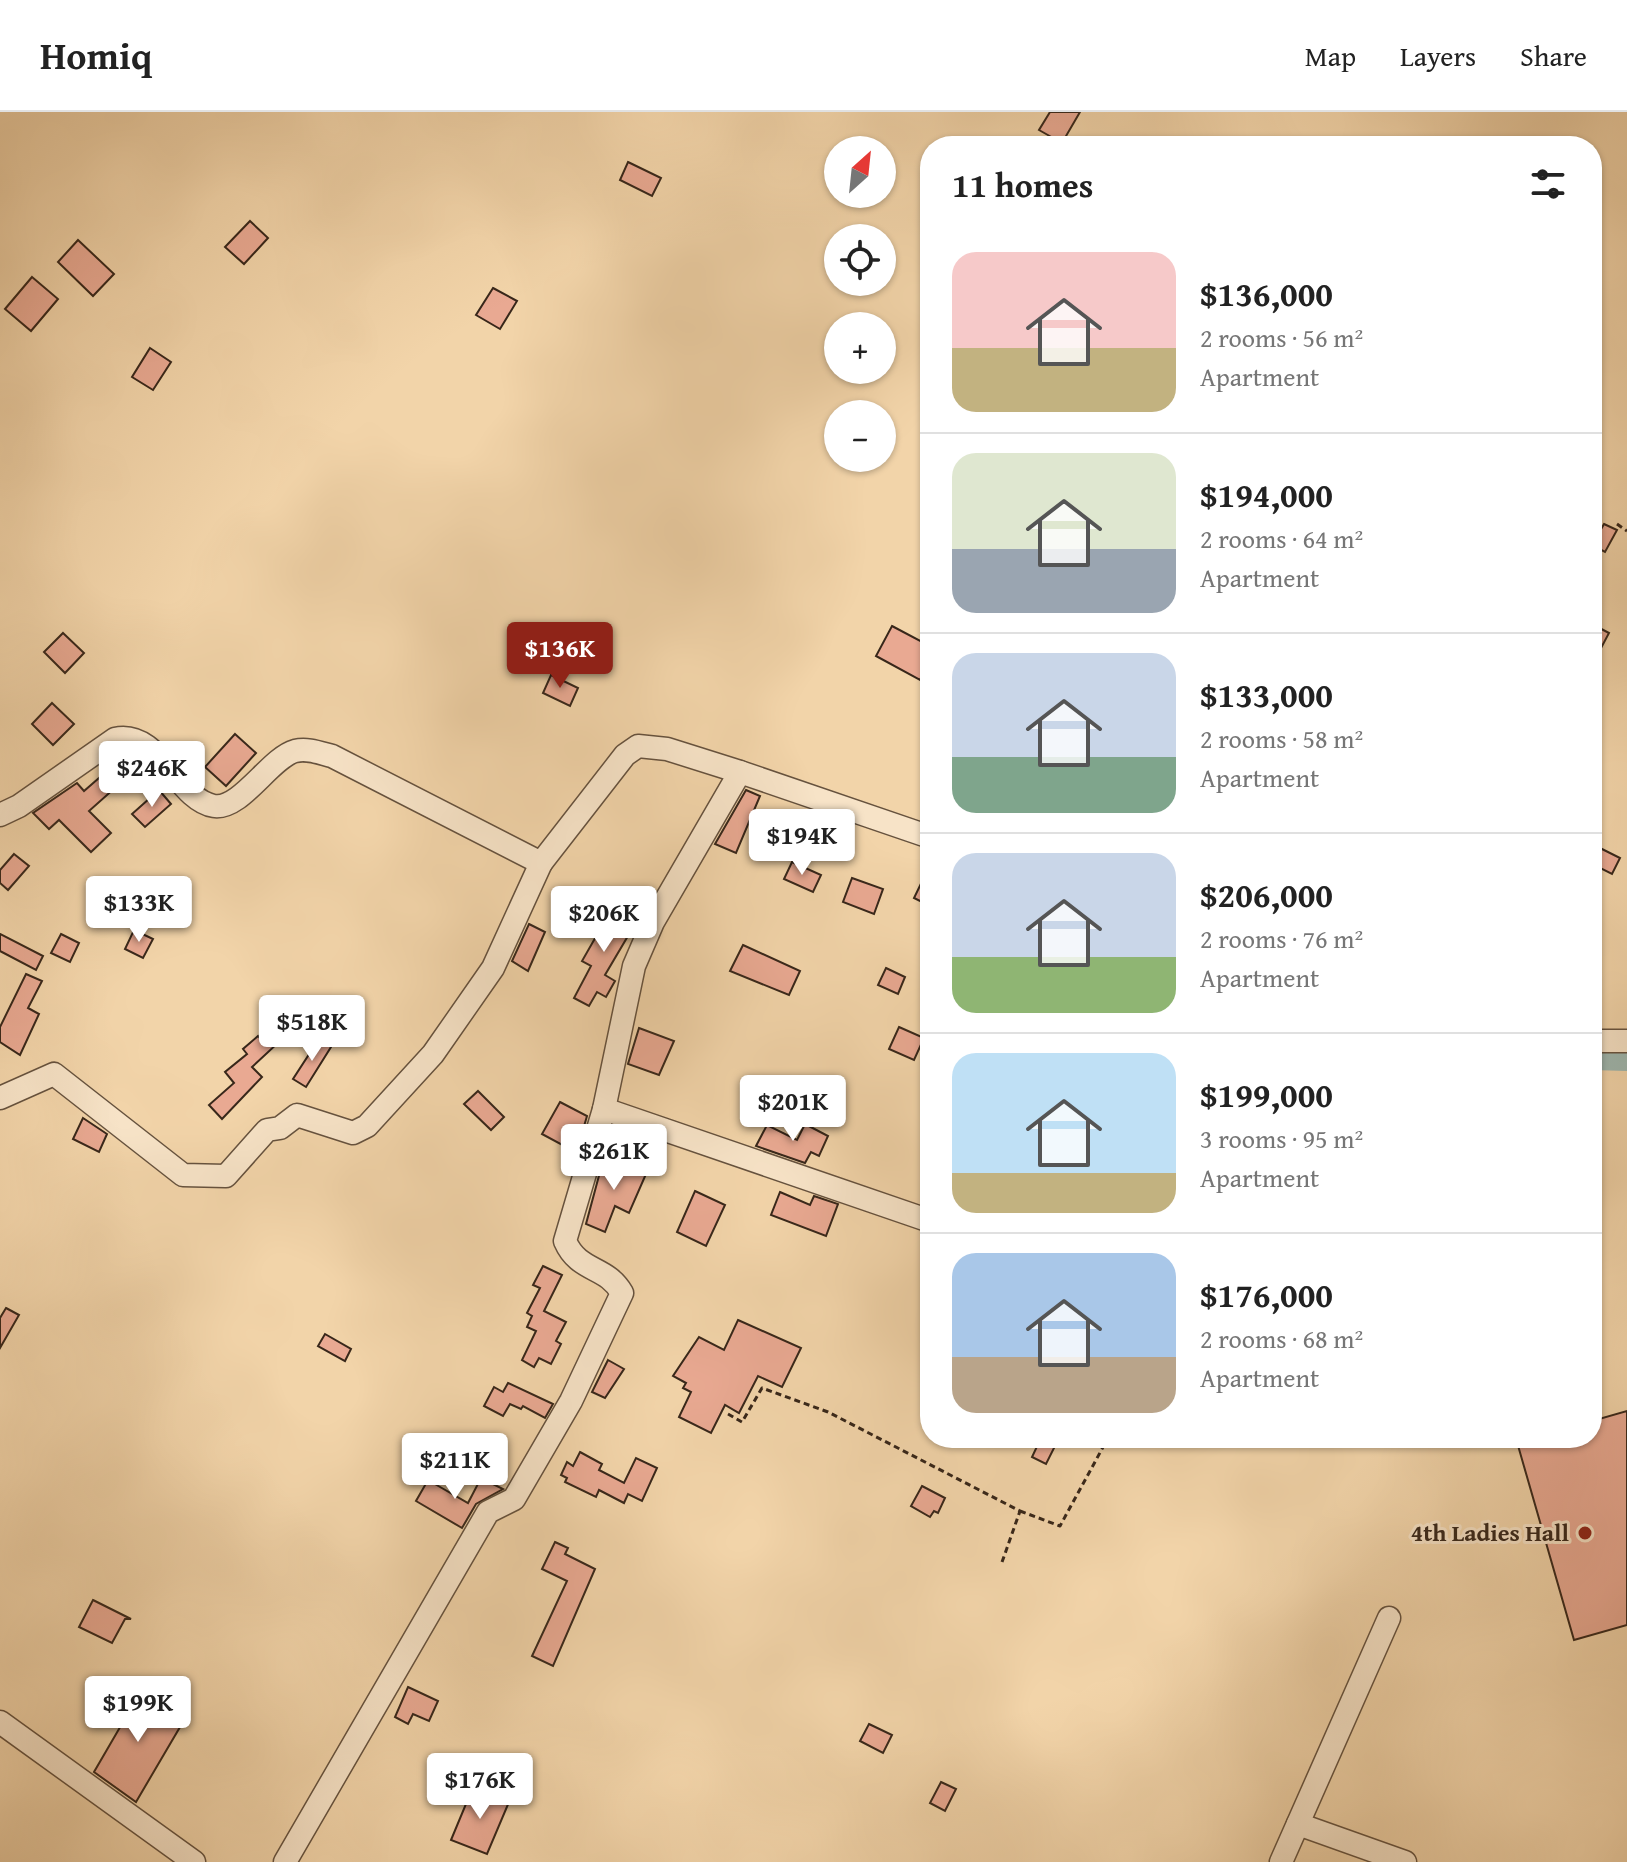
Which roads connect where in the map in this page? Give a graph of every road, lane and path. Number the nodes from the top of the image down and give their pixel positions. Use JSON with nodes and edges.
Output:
{"nodes":[{"id":1,"x":1617,"y":524,"type":"dead end"},
{"id":2,"x":1627,"y":531,"type":"edge"},
{"id":3,"x":740,"y":772,"type":"junction"},
{"id":4,"x":0,"y":815,"type":"edge"},
{"id":5,"x":920,"y":834,"type":"edge"},
{"id":6,"x":541,"y":863,"type":"junction"},
{"id":7,"x":1602,"y":1041,"type":"edge"},
{"id":8,"x":1627,"y":1041,"type":"edge"},
{"id":9,"x":0,"y":1098,"type":"edge"},
{"id":10,"x":604,"y":1109,"type":"junction"},
{"id":11,"x":920,"y":1218,"type":"edge"},
{"id":12,"x":728,"y":1414,"type":"dead end"},
{"id":13,"x":1103,"y":1448,"type":"edge"},
{"id":14,"x":1020,"y":1511,"type":"junction"},
{"id":15,"x":1001,"y":1565,"type":"dead end"},
{"id":16,"x":1389,"y":1618,"type":"dead end"},
{"id":17,"x":0,"y":1722,"type":"edge"},
{"id":18,"x":1298,"y":1824,"type":"junction"},
{"id":19,"x":194,"y":1862,"type":"edge"},
{"id":20,"x":285,"y":1862,"type":"edge"},
{"id":21,"x":1281,"y":1862,"type":"edge"},
{"id":22,"x":1405,"y":1862,"type":"edge"}],
"edges":[{"from":1,"to":2,"type":"path"},
{"from":3,"to":5,"type":"street"},
{"from":3,"to":6,"type":"street"},
{"from":3,"to":10,"type":"street"},
{"from":4,"to":6,"type":"street"},
{"from":6,"to":9,"type":"street"},
{"from":7,"to":8,"type":"street"},
{"from":10,"to":11,"type":"street"},
{"from":10,"to":20,"type":"street"},
{"from":12,"to":14,"type":"path"},
{"from":13,"to":14,"type":"path"},
{"from":14,"to":15,"type":"path"},
{"from":16,"to":18,"type":"street"},
{"from":17,"to":19,"type":"street"},
{"from":18,"to":21,"type":"street"},
{"from":18,"to":22,"type":"street"}]}
